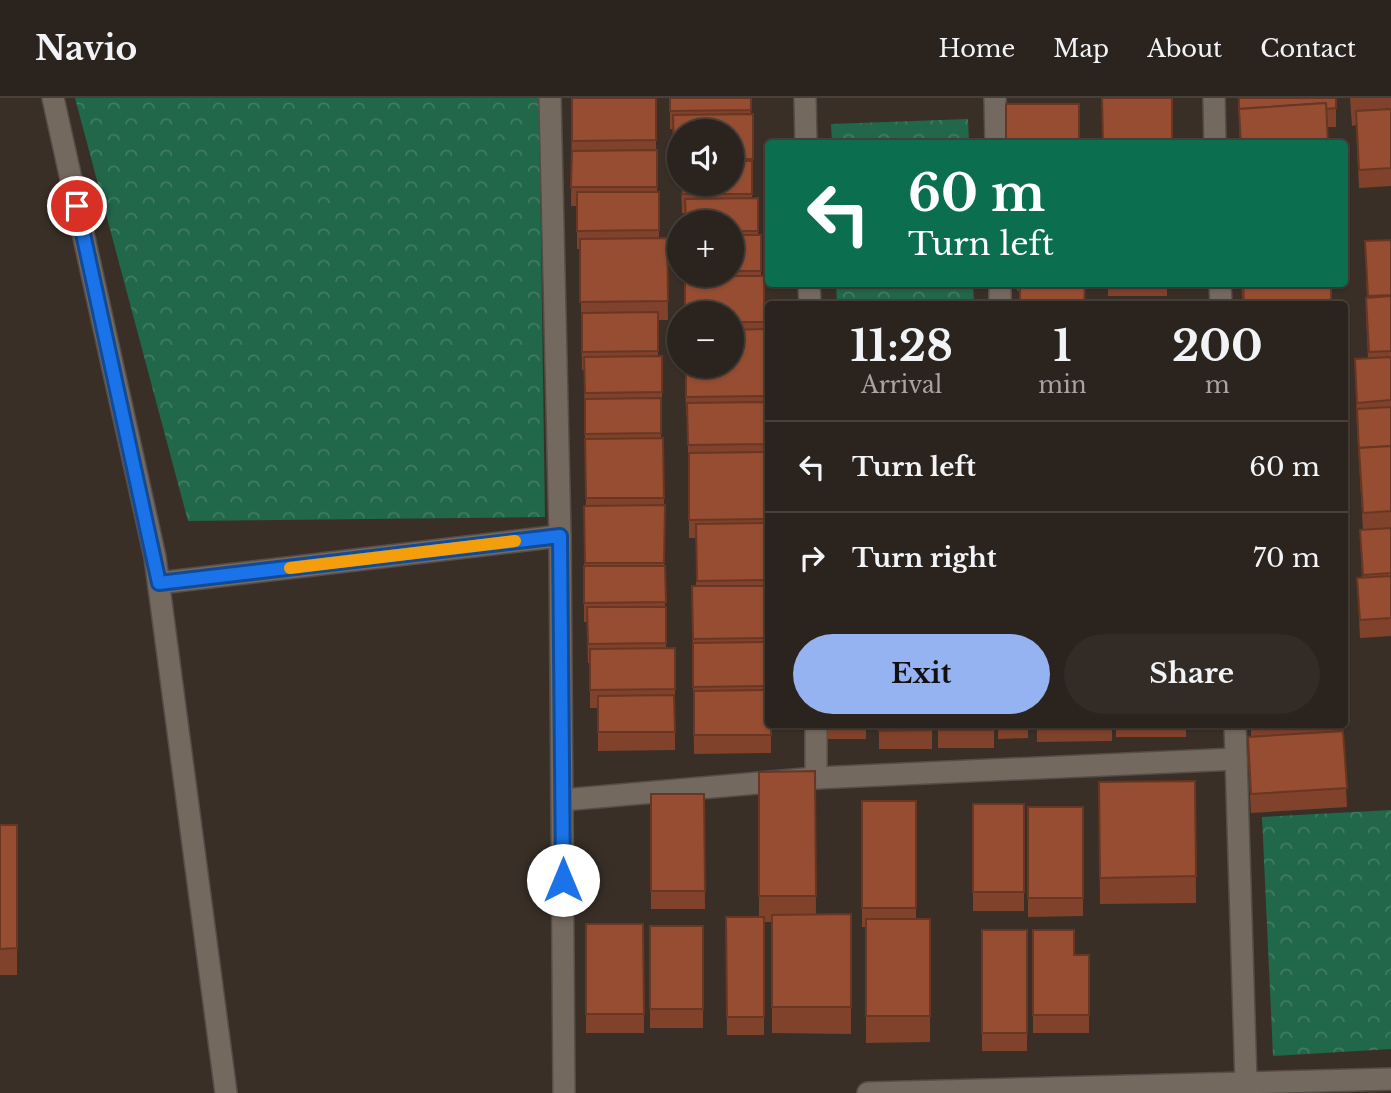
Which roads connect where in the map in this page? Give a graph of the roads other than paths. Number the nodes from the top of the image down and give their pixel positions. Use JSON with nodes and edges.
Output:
{"nodes":[{"id":1,"x":53,"y":98,"type":"edge"},
{"id":2,"x":550,"y":98,"type":"edge"},
{"id":3,"x":805,"y":98,"type":"edge"},
{"id":4,"x":995,"y":98,"type":"edge"},
{"id":5,"x":1214,"y":98,"type":"edge"},
{"id":6,"x":806,"y":140,"type":"edge"},
{"id":7,"x":996,"y":140,"type":"edge"},
{"id":8,"x":1215,"y":140,"type":"edge"},
{"id":9,"x":560,"y":536,"type":"junction"},
{"id":10,"x":159,"y":583,"type":"junction"},
{"id":11,"x":816,"y":728,"type":"edge"},
{"id":12,"x":1235,"y":728,"type":"edge"},
{"id":13,"x":1236,"y":759,"type":"junction"},
{"id":14,"x":816,"y":778,"type":"junction"},
{"id":15,"x":563,"y":800,"type":"junction"},
{"id":16,"x":1391,"y":1079,"type":"edge"},
{"id":17,"x":1246,"y":1083,"type":"junction"},
{"id":18,"x":1147,"y":1090,"type":"edge"},
{"id":19,"x":226,"y":1093,"type":"edge"},
{"id":20,"x":564,"y":1093,"type":"edge"},
{"id":21,"x":868,"y":1093,"type":"edge"}],
"edges":[{"from":1,"to":10,"type":"street"},
{"from":2,"to":9,"type":"street"},
{"from":3,"to":6,"type":"street"},
{"from":4,"to":7,"type":"street"},
{"from":5,"to":8,"type":"street"},
{"from":9,"to":10,"type":"street"},
{"from":9,"to":15,"type":"street"},
{"from":10,"to":19,"type":"street"},
{"from":11,"to":14,"type":"street"},
{"from":12,"to":13,"type":"street"},
{"from":13,"to":14,"type":"street"},
{"from":13,"to":17,"type":"street"},
{"from":14,"to":15,"type":"street"},
{"from":15,"to":20,"type":"street"},
{"from":16,"to":17,"type":"street"},
{"from":17,"to":18,"type":"street"},
{"from":18,"to":21,"type":"street"}]}
